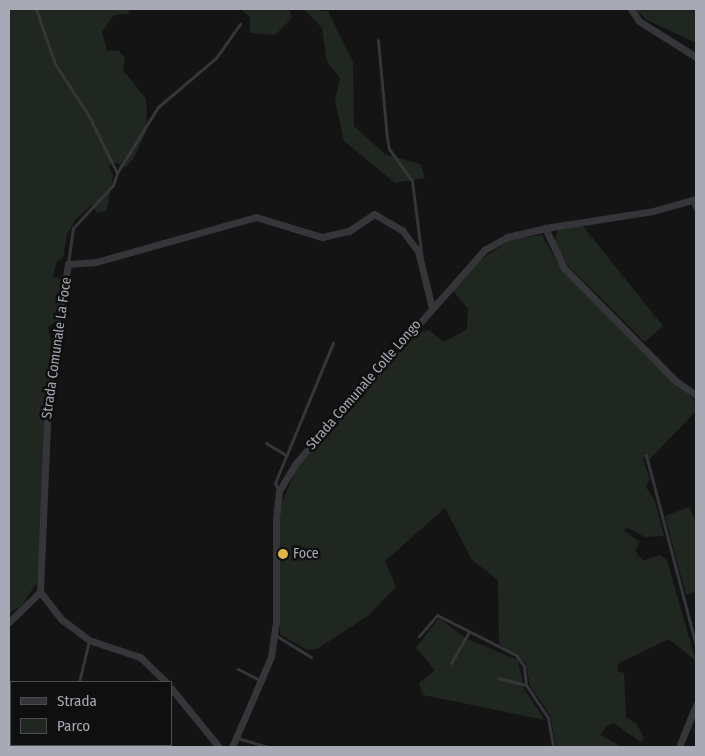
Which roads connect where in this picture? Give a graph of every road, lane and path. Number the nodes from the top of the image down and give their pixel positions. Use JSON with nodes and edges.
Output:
{"nodes":[{"id":1,"x":36,"y":9,"type":"edge"},
{"id":2,"x":631,"y":9,"type":"edge"},
{"id":3,"x":240,"y":24,"type":"dead end"},
{"id":4,"x":378,"y":40,"type":"dead end"},
{"id":5,"x":696,"y":57,"type":"edge"},
{"id":6,"x":117,"y":174,"type":"junction"},
{"id":7,"x":694,"y":200,"type":"edge"},
{"id":8,"x":696,"y":211,"type":"edge"},
{"id":9,"x":545,"y":228,"type":"junction"},
{"id":10,"x":421,"y":260,"type":"junction"},
{"id":11,"x":68,"y":264,"type":"junction"},
{"id":12,"x":432,"y":308,"type":"junction"},
{"id":13,"x":333,"y":343,"type":"dead end"},
{"id":14,"x":696,"y":395,"type":"edge"},
{"id":15,"x":266,"y":444,"type":"dead end"},
{"id":16,"x":286,"y":455,"type":"junction"},
{"id":17,"x":646,"y":455,"type":"dead end"},
{"id":18,"x":279,"y":491,"type":"junction"},
{"id":19,"x":40,"y":592,"type":"junction"},
{"id":20,"x":9,"y":622,"type":"edge"},
{"id":21,"x":469,"y":632,"type":"junction"},
{"id":22,"x":274,"y":635,"type":"junction"},
{"id":23,"x":419,"y":636,"type":"dead end"},
{"id":24,"x":89,"y":640,"type":"junction"},
{"id":25,"x":696,"y":645,"type":"edge"},
{"id":26,"x":310,"y":657,"type":"dead end"},
{"id":27,"x":452,"y":663,"type":"dead end"},
{"id":28,"x":238,"y":669,"type":"dead end"},
{"id":29,"x":498,"y":678,"type":"dead end"},
{"id":30,"x":261,"y":680,"type":"junction"},
{"id":31,"x":79,"y":681,"type":"edge"},
{"id":32,"x":165,"y":681,"type":"edge"},
{"id":33,"x":526,"y":685,"type":"junction"},
{"id":34,"x":172,"y":689,"type":"edge"},
{"id":35,"x":696,"y":705,"type":"edge"},
{"id":36,"x":237,"y":738,"type":"junction"},
{"id":37,"x":219,"y":747,"type":"edge"},
{"id":38,"x":232,"y":747,"type":"edge"},
{"id":39,"x":269,"y":747,"type":"edge"},
{"id":40,"x":553,"y":747,"type":"edge"},
{"id":41,"x":679,"y":747,"type":"edge"}],
"edges":[{"from":1,"to":6,"type":"lane"},
{"from":2,"to":5,"type":"street"},
{"from":3,"to":6,"type":"lane"},
{"from":4,"to":10,"type":"lane"},
{"from":6,"to":11,"type":"lane"},
{"from":7,"to":8,"type":"lane"},
{"from":7,"to":9,"type":"street","name":"Strada Comunale Colle Longo"},
{"from":9,"to":12,"type":"street","name":"Strada Comunale Colle Longo"},
{"from":9,"to":14,"type":"street"},
{"from":10,"to":11,"type":"street","name":"Strada Comunale La Foce"},
{"from":10,"to":12,"type":"street","name":"Strada Comunale La Foce"},
{"from":11,"to":19,"type":"street","name":"Strada Comunale La Foce"},
{"from":12,"to":18,"type":"street","name":"Strada Comunale Colle Longo"},
{"from":13,"to":16,"type":"lane"},
{"from":15,"to":16,"type":"lane"},
{"from":16,"to":18,"type":"lane"},
{"from":17,"to":25,"type":"lane"},
{"from":18,"to":22,"type":"street","name":"Strada Comunale Colle Longo"},
{"from":19,"to":20,"type":"street"},
{"from":19,"to":24,"type":"street"},
{"from":21,"to":23,"type":"lane"},
{"from":21,"to":27,"type":"lane"},
{"from":21,"to":33,"type":"lane"},
{"from":22,"to":26,"type":"lane"},
{"from":22,"to":30,"type":"street","name":"Strada Comunale Colle Longo"},
{"from":24,"to":31,"type":"lane"},
{"from":24,"to":32,"type":"street"},
{"from":28,"to":30,"type":"lane"},
{"from":29,"to":33,"type":"lane"},
{"from":30,"to":36,"type":"street","name":"Strada Comunale Colle Longo"},
{"from":33,"to":40,"type":"lane"},
{"from":34,"to":37,"type":"street"},
{"from":35,"to":41,"type":"street"},
{"from":36,"to":38,"type":"street","name":"Strada Comunale Colle Longo"},
{"from":36,"to":39,"type":"lane"}]}
